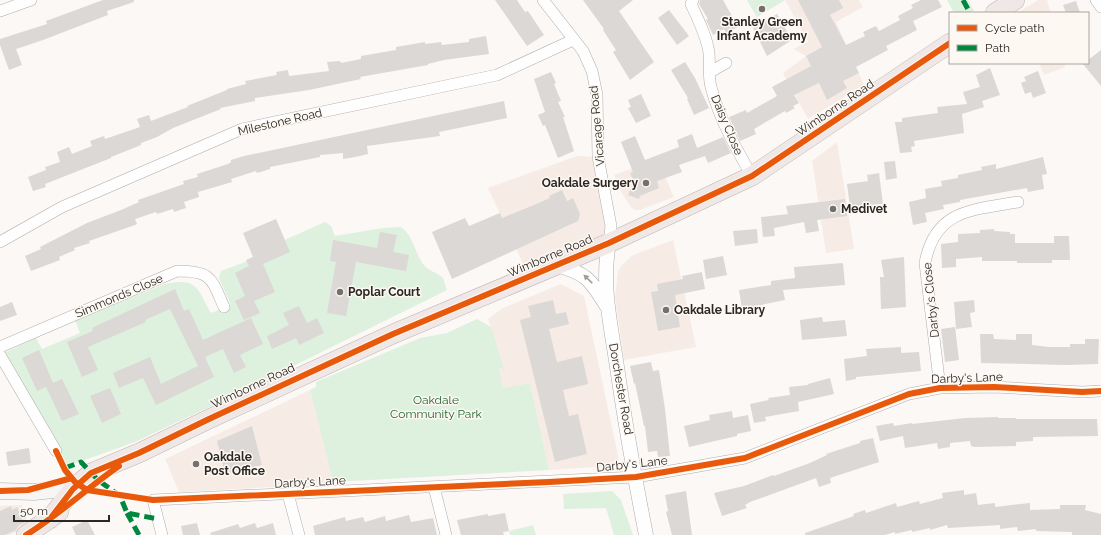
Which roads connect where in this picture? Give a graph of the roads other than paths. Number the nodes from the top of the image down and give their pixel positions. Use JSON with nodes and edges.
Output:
{"nodes":[{"id":1,"x":31,"y":0,"type":"edge"},
{"id":2,"x":543,"y":0,"type":"edge"},
{"id":3,"x":693,"y":0,"type":"edge"},
{"id":4,"x":1015,"y":0,"type":"edge"},
{"id":5,"x":1096,"y":0,"type":"edge"},
{"id":6,"x":1101,"y":7,"type":"edge"},
{"id":7,"x":0,"y":11,"type":"edge"},
{"id":8,"x":997,"y":12,"type":"edge"},
{"id":9,"x":573,"y":40,"type":"junction"},
{"id":10,"x":949,"y":44,"type":"edge"},
{"id":11,"x":726,"y":63,"type":"dead end"},
{"id":12,"x":710,"y":72,"type":"junction"},
{"id":13,"x":752,"y":176,"type":"junction"},
{"id":14,"x":1018,"y":202,"type":"dead end"},
{"id":15,"x":0,"y":242,"type":"edge"},
{"id":16,"x":609,"y":242,"type":"junction"},
{"id":17,"x":556,"y":265,"type":"junction"},
{"id":18,"x":224,"y":307,"type":"dead end"},
{"id":19,"x":608,"y":308,"type":"junction"},
{"id":20,"x":0,"y":347,"type":"edge"},
{"id":21,"x":0,"y":355,"type":"edge"},
{"id":22,"x":940,"y":388,"type":"junction"},
{"id":23,"x":1101,"y":391,"type":"edge"},
{"id":24,"x":56,"y":451,"type":"dead end"},
{"id":25,"x":636,"y":477,"type":"junction"},
{"id":26,"x":87,"y":483,"type":"junction"},
{"id":27,"x":434,"y":487,"type":"junction"},
{"id":28,"x":28,"y":490,"type":"junction"},
{"id":29,"x":0,"y":491,"type":"edge"},
{"id":30,"x":288,"y":494,"type":"junction"},
{"id":31,"x":26,"y":535,"type":"edge"},
{"id":32,"x":162,"y":535,"type":"edge"},
{"id":33,"x":299,"y":535,"type":"edge"},
{"id":34,"x":446,"y":535,"type":"edge"},
{"id":35,"x":646,"y":535,"type":"edge"}],
"edges":[{"from":1,"to":7,"type":"street"},
{"from":2,"to":9,"type":"street","name":"Vicarage Road"},
{"from":3,"to":12,"type":"street","name":"Daisy Close"},
{"from":4,"to":8,"type":"highway"},
{"from":5,"to":6,"type":"street"},
{"from":9,"to":15,"type":"street","name":"Milestone Road"},
{"from":9,"to":16,"type":"street","name":"Vicarage Road"},
{"from":10,"to":13,"type":"highway","name":"Wimborne Road"},
{"from":11,"to":12,"type":"street"},
{"from":12,"to":13,"type":"street","name":"Daisy Close"},
{"from":13,"to":16,"type":"highway","name":"Wimborne Road"},
{"from":14,"to":22,"type":"street","name":"Darby's Close"},
{"from":16,"to":17,"type":"highway","name":"Wimborne Road"},
{"from":16,"to":19,"type":"street","name":"Dorchester Road"},
{"from":19,"to":17,"type":"street","one_way":true},
{"from":17,"to":26,"type":"highway","name":"Wimborne Road"},
{"from":18,"to":20,"type":"street","name":"Simmonds Close"},
{"from":19,"to":25,"type":"street","name":"Dorchester Road"},
{"from":21,"to":24,"type":"street"},
{"from":22,"to":23,"type":"street","name":"Darby's Lane"},
{"from":22,"to":25,"type":"street","name":"Darby's Lane"},
{"from":25,"to":27,"type":"street","name":"Darby's Lane"},
{"from":25,"to":35,"type":"street","name":"Dorchester Road"},
{"from":26,"to":28,"type":"main road","name":"Wimborne Road"},
{"from":26,"to":28,"type":"main road","name":"Wimborne Road"},
{"from":26,"to":31,"type":"highway"},
{"from":27,"to":30,"type":"street","name":"Darby's Lane"},
{"from":27,"to":34,"type":"street"},
{"from":28,"to":29,"type":"main road","name":"Wimborne Road"},
{"from":30,"to":32,"type":"street","name":"Darby's Lane"},
{"from":30,"to":33,"type":"street"}]}
